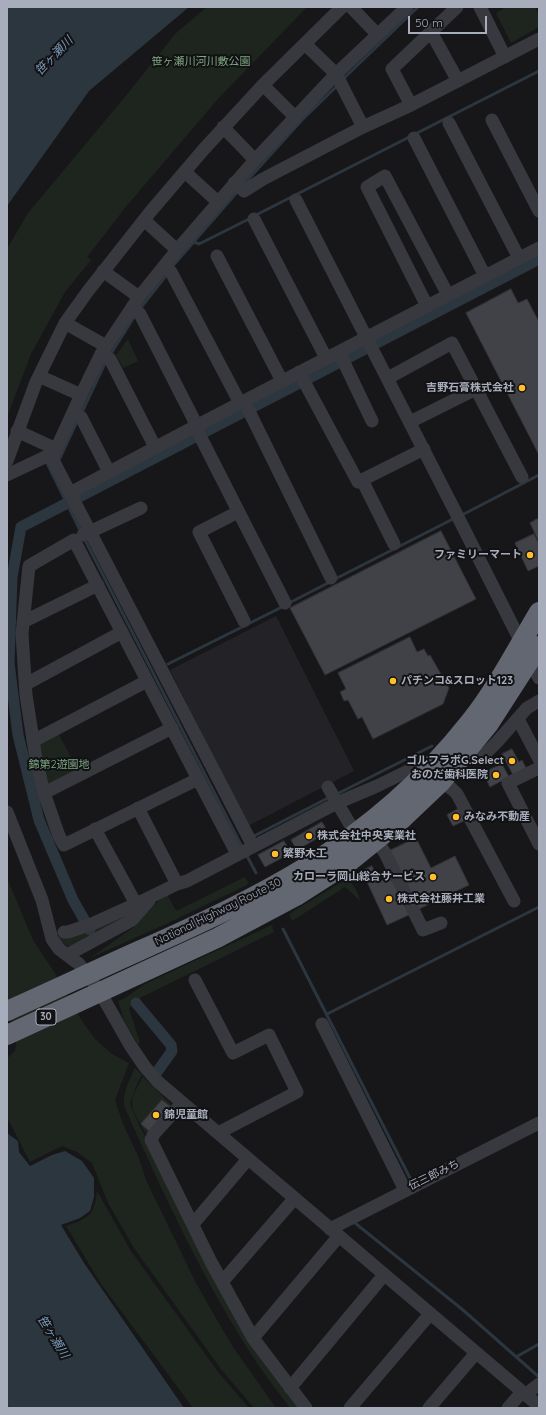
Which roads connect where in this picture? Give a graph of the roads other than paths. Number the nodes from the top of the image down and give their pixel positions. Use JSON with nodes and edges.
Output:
{"nodes":[{"id":1,"x":342,"y":7,"type":"edge"},
{"id":2,"x":351,"y":7,"type":"edge"},
{"id":3,"x":407,"y":7,"type":"edge"},
{"id":4,"x":457,"y":7,"type":"edge"},
{"id":5,"x":480,"y":7,"type":"edge"},
{"id":6,"x":431,"y":32,"type":"junction"},
{"id":7,"x":377,"y":34,"type":"junction"},
{"id":8,"x":539,"y":39,"type":"edge"},
{"id":9,"x":304,"y":44,"type":"junction"},
{"id":10,"x":505,"y":57,"type":"junction"},
{"id":11,"x":338,"y":79,"type":"junction"},
{"id":12,"x":458,"y":81,"type":"junction"},
{"id":13,"x":263,"y":85,"type":"junction"},
{"id":14,"x":410,"y":105,"type":"junction"},
{"id":15,"x":295,"y":117,"type":"junction"},
{"id":16,"x":492,"y":120,"type":"dead end"},
{"id":17,"x":449,"y":123,"type":"dead end"},
{"id":18,"x":363,"y":126,"type":"junction"},
{"id":19,"x":223,"y":127,"type":"junction"},
{"id":20,"x":414,"y":138,"type":"dead end"},
{"id":21,"x":255,"y":170,"type":"junction"},
{"id":22,"x":185,"y":172,"type":"junction"},
{"id":23,"x":238,"y":186,"type":"junction"},
{"id":24,"x":296,"y":200,"type":"dead end"},
{"id":25,"x":218,"y":202,"type":"junction"},
{"id":26,"x":539,"y":211,"type":"edge"},
{"id":27,"x":254,"y":219,"type":"dead end"},
{"id":28,"x":144,"y":220,"type":"junction"},
{"id":29,"x":539,"y":248,"type":"edge"},
{"id":30,"x":177,"y":250,"type":"junction"},
{"id":31,"x":217,"y":256,"type":"dead end"},
{"id":32,"x":519,"y":258,"type":"junction"},
{"id":33,"x":167,"y":269,"type":"junction"},
{"id":34,"x":103,"y":271,"type":"junction"},
{"id":35,"x":484,"y":276,"type":"junction"},
{"id":36,"x":448,"y":295,"type":"junction"},
{"id":37,"x":427,"y":306,"type":"junction"},
{"id":38,"x":136,"y":307,"type":"junction"},
{"id":39,"x":65,"y":324,"type":"junction"},
{"id":40,"x":370,"y":343,"type":"junction"},
{"id":41,"x":106,"y":354,"type":"junction"},
{"id":42,"x":326,"y":358,"type":"junction"},
{"id":43,"x":342,"y":358,"type":"junction"},
{"id":44,"x":39,"y":376,"type":"junction"},
{"id":45,"x":302,"y":378,"type":"junction"},
{"id":46,"x":388,"y":378,"type":"junction"},
{"id":47,"x":282,"y":381,"type":"junction"},
{"id":48,"x":476,"y":389,"type":"junction"},
{"id":49,"x":81,"y":395,"type":"junction"},
{"id":50,"x":245,"y":405,"type":"junction"},
{"id":51,"x":77,"y":415,"type":"junction"},
{"id":52,"x":372,"y":421,"type":"dead end"},
{"id":53,"x":410,"y":422,"type":"junction"},
{"id":54,"x":18,"y":431,"type":"junction"},
{"id":55,"x":198,"y":432,"type":"junction"},
{"id":56,"x":155,"y":448,"type":"junction"},
{"id":57,"x":424,"y":449,"type":"junction"},
{"id":58,"x":55,"y":452,"type":"junction"},
{"id":59,"x":7,"y":461,"type":"edge"},
{"id":60,"x":109,"y":472,"type":"junction"},
{"id":61,"x":7,"y":475,"type":"edge"},
{"id":62,"x":522,"y":477,"type":"dead end"},
{"id":63,"x":362,"y":480,"type":"junction"},
{"id":64,"x":73,"y":498,"type":"junction"},
{"id":65,"x":141,"y":508,"type":"dead end"},
{"id":66,"x":238,"y":512,"type":"junction"},
{"id":67,"x":83,"y":536,"type":"junction"},
{"id":68,"x":394,"y":544,"type":"dead end"},
{"id":69,"x":331,"y":578,"type":"dead end"},
{"id":70,"x":98,"y":585,"type":"junction"},
{"id":71,"x":285,"y":603,"type":"dead end"},
{"id":72,"x":539,"y":612,"type":"edge"},
{"id":73,"x":244,"y":620,"type":"dead end"},
{"id":74,"x":23,"y":622,"type":"junction"},
{"id":75,"x":122,"y":632,"type":"junction"},
{"id":76,"x":530,"y":649,"type":"edge"},
{"id":77,"x":539,"y":678,"type":"edge"},
{"id":78,"x":147,"y":681,"type":"junction"},
{"id":79,"x":26,"y":684,"type":"junction"},
{"id":80,"x":539,"y":701,"type":"edge"},
{"id":81,"x":518,"y":719,"type":"junction"},
{"id":82,"x":172,"y":728,"type":"junction"},
{"id":83,"x":33,"y":741,"type":"junction"},
{"id":84,"x":539,"y":759,"type":"edge"},
{"id":85,"x":539,"y":768,"type":"edge"},
{"id":86,"x":443,"y":772,"type":"junction"},
{"id":87,"x":198,"y":779,"type":"junction"},
{"id":88,"x":44,"y":793,"type":"junction"},
{"id":89,"x":333,"y":795,"type":"junction"},
{"id":90,"x":138,"y":808,"type":"junction"},
{"id":91,"x":7,"y":812,"type":"edge"},
{"id":92,"x":95,"y":829,"type":"junction"},
{"id":93,"x":367,"y":833,"type":"junction"},
{"id":94,"x":539,"y":844,"type":"edge"},
{"id":95,"x":246,"y":847,"type":"junction"},
{"id":96,"x":177,"y":884,"type":"junction"},
{"id":97,"x":152,"y":897,"type":"junction"},
{"id":98,"x":514,"y":901,"type":"dead end"},
{"id":99,"x":136,"y":904,"type":"junction"},
{"id":100,"x":441,"y":923,"type":"dead end"},
{"id":101,"x":64,"y":932,"type":"dead end"},
{"id":102,"x":67,"y":955,"type":"junction"},
{"id":103,"x":81,"y":977,"type":"junction"},
{"id":104,"x":195,"y":980,"type":"dead end"},
{"id":105,"x":92,"y":996,"type":"junction"},
{"id":106,"x":7,"y":1011,"type":"edge"},
{"id":107,"x":322,"y":1024,"type":"dead end"},
{"id":108,"x":7,"y":1035,"type":"edge"},
{"id":109,"x":182,"y":1102,"type":"junction"},
{"id":110,"x":539,"y":1123,"type":"edge"},
{"id":111,"x":218,"y":1133,"type":"junction"},
{"id":112,"x":248,"y":1159,"type":"junction"},
{"id":113,"x":405,"y":1190,"type":"junction"},
{"id":114,"x":294,"y":1199,"type":"junction"},
{"id":115,"x":193,"y":1224,"type":"junction"},
{"id":116,"x":334,"y":1232,"type":"junction"},
{"id":117,"x":384,"y":1275,"type":"junction"},
{"id":118,"x":222,"y":1282,"type":"junction"},
{"id":119,"x":430,"y":1314,"type":"junction"},
{"id":120,"x":253,"y":1338,"type":"junction"},
{"id":121,"x":476,"y":1353,"type":"junction"},
{"id":122,"x":539,"y":1384,"type":"edge"},
{"id":123,"x":290,"y":1388,"type":"junction"},
{"id":124,"x":524,"y":1393,"type":"junction"},
{"id":125,"x":539,"y":1406,"type":"edge"},
{"id":126,"x":306,"y":1408,"type":"edge"},
{"id":127,"x":350,"y":1408,"type":"edge"},
{"id":128,"x":429,"y":1408,"type":"edge"},
{"id":129,"x":508,"y":1408,"type":"edge"}],
"edges":[{"from":1,"to":9,"type":"street"},
{"from":2,"to":7,"type":"street"},
{"from":3,"to":7,"type":"street"},
{"from":4,"to":6,"type":"street"},
{"from":5,"to":10,"type":"street"},
{"from":6,"to":12,"type":"street"},
{"from":6,"to":14,"type":"street"},
{"from":7,"to":11,"type":"street"},
{"from":8,"to":10,"type":"street"},
{"from":9,"to":11,"type":"street"},
{"from":9,"to":13,"type":"street"},
{"from":10,"to":12,"type":"street"},
{"from":11,"to":15,"type":"street"},
{"from":11,"to":18,"type":"street"},
{"from":12,"to":14,"type":"street"},
{"from":13,"to":15,"type":"street"},
{"from":13,"to":19,"type":"street"},
{"from":14,"to":18,"type":"street"},
{"from":15,"to":21,"type":"street"},
{"from":16,"to":26,"type":"street"},
{"from":17,"to":32,"type":"street"},
{"from":18,"to":21,"type":"street"},
{"from":19,"to":21,"type":"street"},
{"from":19,"to":22,"type":"street"},
{"from":20,"to":35,"type":"street"},
{"from":21,"to":23,"type":"street"},
{"from":21,"to":23,"type":"street"},
{"from":22,"to":25,"type":"street"},
{"from":22,"to":28,"type":"street"},
{"from":23,"to":25,"type":"street"},
{"from":24,"to":40,"type":"street"},
{"from":25,"to":30,"type":"street"},
{"from":27,"to":42,"type":"street"},
{"from":28,"to":30,"type":"street"},
{"from":28,"to":34,"type":"street"},
{"from":29,"to":32,"type":"street"},
{"from":30,"to":33,"type":"street"},
{"from":31,"to":47,"type":"street"},
{"from":32,"to":35,"type":"street"},
{"from":33,"to":38,"type":"street"},
{"from":33,"to":50,"type":"street"},
{"from":34,"to":38,"type":"street"},
{"from":34,"to":39,"type":"street"},
{"from":35,"to":36,"type":"street"},
{"from":36,"to":37,"type":"street"},
{"from":36,"to":37,"type":"street"},
{"from":37,"to":40,"type":"street"},
{"from":38,"to":41,"type":"street"},
{"from":38,"to":55,"type":"street"},
{"from":39,"to":41,"type":"street"},
{"from":39,"to":44,"type":"street"},
{"from":40,"to":43,"type":"street"},
{"from":40,"to":46,"type":"street"},
{"from":41,"to":49,"type":"street"},
{"from":41,"to":56,"type":"street"},
{"from":42,"to":43,"type":"street"},
{"from":42,"to":45,"type":"street"},
{"from":43,"to":52,"type":"street"},
{"from":44,"to":49,"type":"street"},
{"from":44,"to":54,"type":"street"},
{"from":45,"to":47,"type":"street"},
{"from":45,"to":63,"type":"street"},
{"from":46,"to":48,"type":"street"},
{"from":46,"to":53,"type":"street"},
{"from":47,"to":50,"type":"street"},
{"from":48,"to":53,"type":"street"},
{"from":48,"to":62,"type":"street"},
{"from":49,"to":51,"type":"street"},
{"from":50,"to":55,"type":"street"},
{"from":50,"to":69,"type":"street"},
{"from":51,"to":58,"type":"street"},
{"from":51,"to":60,"type":"street"},
{"from":53,"to":57,"type":"street"},
{"from":54,"to":58,"type":"street"},
{"from":54,"to":59,"type":"street"},
{"from":55,"to":56,"type":"street"},
{"from":55,"to":66,"type":"street"},
{"from":56,"to":60,"type":"street"},
{"from":57,"to":63,"type":"street"},
{"from":57,"to":76,"type":"street"},
{"from":58,"to":61,"type":"street"},
{"from":58,"to":64,"type":"street"},
{"from":60,"to":64,"type":"street"},
{"from":63,"to":68,"type":"street"},
{"from":64,"to":67,"type":"street"},
{"from":65,"to":67,"type":"street"},
{"from":66,"to":71,"type":"street"},
{"from":66,"to":73,"type":"street"},
{"from":67,"to":70,"type":"street"},
{"from":67,"to":74,"type":"street"},
{"from":67,"to":95,"type":"street"},
{"from":70,"to":74,"type":"street"},
{"from":70,"to":75,"type":"street"},
{"from":72,"to":76,"type":"highway","name":"National Highway Route 30","number":"30"},
{"from":74,"to":79,"type":"street"},
{"from":75,"to":78,"type":"street"},
{"from":75,"to":79,"type":"street"},
{"from":76,"to":77,"type":"street"},
{"from":76,"to":86,"type":"highway","name":"National Highway Route 30","number":"30"},
{"from":76,"to":86,"type":"highway","name":"National Highway Route 30","number":"30"},
{"from":78,"to":82,"type":"street"},
{"from":78,"to":83,"type":"street"},
{"from":79,"to":83,"type":"street"},
{"from":80,"to":81,"type":"street"},
{"from":81,"to":84,"type":"street"},
{"from":81,"to":86,"type":"street"},
{"from":82,"to":87,"type":"street"},
{"from":82,"to":88,"type":"street"},
{"from":83,"to":88,"type":"street"},
{"from":85,"to":94,"type":"street"},
{"from":86,"to":89,"type":"street"},
{"from":86,"to":93,"type":"highway","name":"National Highway Route 30","number":"30"},
{"from":86,"to":98,"type":"street"},
{"from":87,"to":90,"type":"street"},
{"from":87,"to":95,"type":"street"},
{"from":88,"to":92,"type":"street"},
{"from":89,"to":93,"type":"street"},
{"from":89,"to":95,"type":"street"},
{"from":90,"to":92,"type":"street"},
{"from":90,"to":96,"type":"street"},
{"from":91,"to":102,"type":"street"},
{"from":92,"to":99,"type":"street"},
{"from":93,"to":100,"type":"street"},
{"from":93,"to":103,"type":"highway","name":"National Highway Route 30","number":"30"},
{"from":93,"to":105,"type":"highway","name":"National Highway Route 30","number":"30"},
{"from":95,"to":96,"type":"street"},
{"from":96,"to":97,"type":"street"},
{"from":97,"to":99,"type":"street"},
{"from":97,"to":102,"type":"street"},
{"from":99,"to":101,"type":"street"},
{"from":102,"to":103,"type":"street"},
{"from":103,"to":105,"type":"street"},
{"from":103,"to":106,"type":"highway","name":"National Highway Route 30","number":"30"},
{"from":104,"to":111,"type":"street"},
{"from":105,"to":108,"type":"highway","name":"National Highway Route 30","number":"30"},
{"from":105,"to":109,"type":"street"},
{"from":107,"to":113,"type":"street"},
{"from":109,"to":111,"type":"street"},
{"from":109,"to":115,"type":"street"},
{"from":110,"to":113,"type":"street","name":"伝三郎みち"},
{"from":111,"to":112,"type":"street"},
{"from":112,"to":114,"type":"street"},
{"from":112,"to":115,"type":"street"},
{"from":113,"to":116,"type":"street","name":"伝三郎みち"},
{"from":114,"to":116,"type":"street"},
{"from":114,"to":118,"type":"street"},
{"from":115,"to":118,"type":"street"},
{"from":116,"to":117,"type":"street"},
{"from":116,"to":120,"type":"street"},
{"from":117,"to":119,"type":"street"},
{"from":117,"to":123,"type":"street"},
{"from":118,"to":120,"type":"street"},
{"from":119,"to":121,"type":"street"},
{"from":119,"to":127,"type":"street"},
{"from":120,"to":123,"type":"street"},
{"from":121,"to":124,"type":"street"},
{"from":121,"to":128,"type":"street"},
{"from":122,"to":124,"type":"street"},
{"from":123,"to":126,"type":"street"},
{"from":124,"to":125,"type":"street"},
{"from":124,"to":129,"type":"street"}]}
